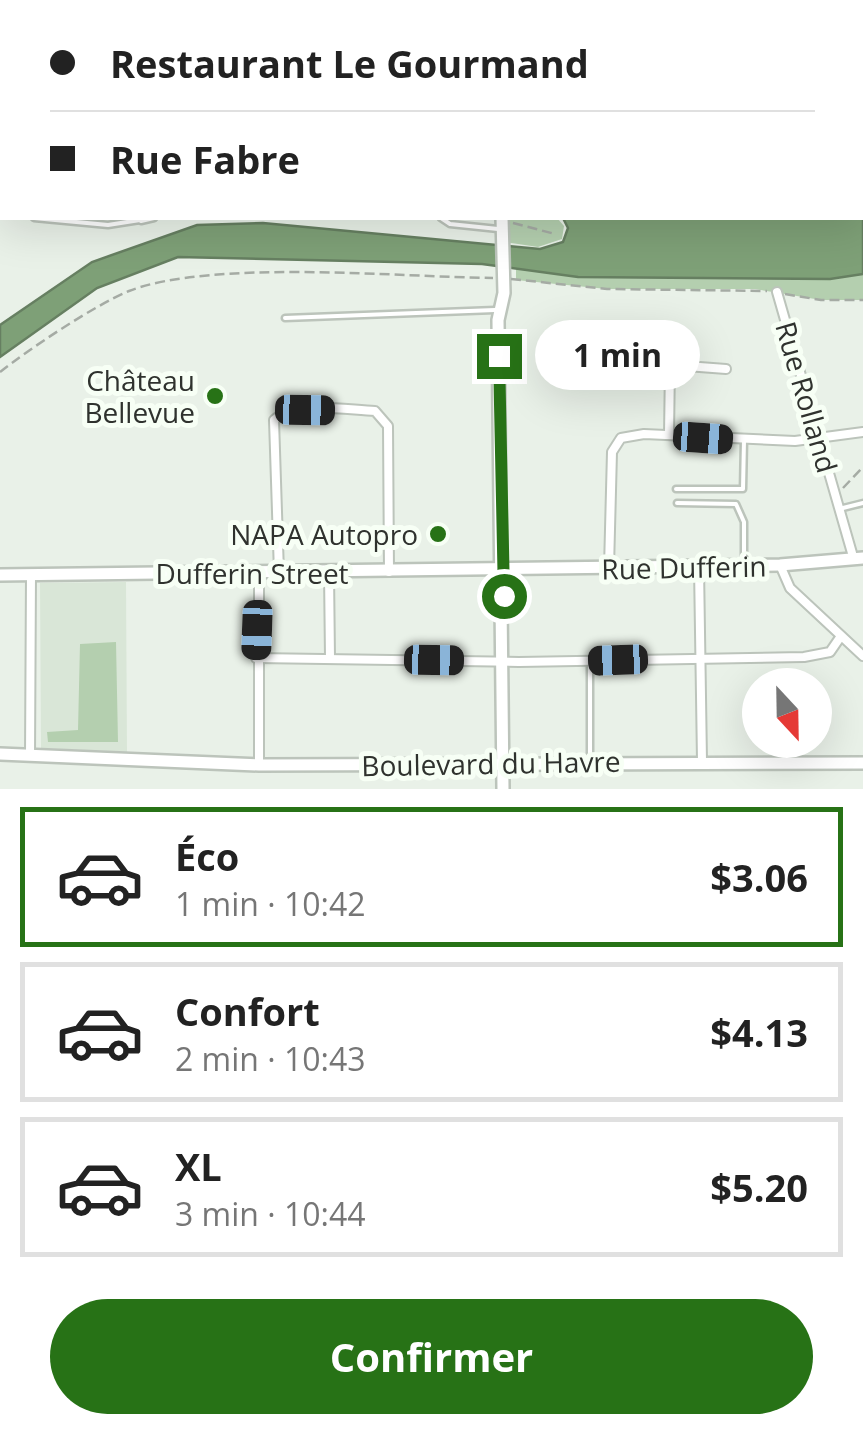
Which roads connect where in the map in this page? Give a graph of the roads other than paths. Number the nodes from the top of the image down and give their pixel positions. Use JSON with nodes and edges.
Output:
{"nodes":[{"id":1,"x":73,"y":220,"type":"edge"},
{"id":2,"x":444,"y":220,"type":"edge"},
{"id":3,"x":100,"y":221,"type":"edge"},
{"id":4,"x":502,"y":227,"type":"edge"},
{"id":5,"x":777,"y":292,"type":"road end"},
{"id":6,"x":500,"y":310,"type":"junction"},
{"id":7,"x":285,"y":318,"type":"dead end"},
{"id":8,"x":620,"y":361,"type":"dead end"},
{"id":9,"x":670,"y":365,"type":"junction"},
{"id":10,"x":726,"y":369,"type":"dead end"},
{"id":11,"x":863,"y":432,"type":"edge"},
{"id":12,"x":669,"y":435,"type":"junction"},
{"id":13,"x":819,"y":439,"type":"junction"},
{"id":14,"x":744,"y":440,"type":"junction"},
{"id":15,"x":676,"y":489,"type":"dead end"},
{"id":16,"x":677,"y":503,"type":"dead end"},
{"id":17,"x":863,"y":503,"type":"edge"},
{"id":18,"x":839,"y":509,"type":"junction"},
{"id":19,"x":858,"y":559,"type":"edge"},
{"id":20,"x":780,"y":565,"type":"junction"},
{"id":21,"x":699,"y":566,"type":"junction"},
{"id":22,"x":744,"y":566,"type":"junction"},
{"id":23,"x":609,"y":568,"type":"junction"},
{"id":24,"x":504,"y":570,"type":"junction"},
{"id":25,"x":390,"y":572,"type":"junction"},
{"id":26,"x":260,"y":573,"type":"junction"},
{"id":27,"x":279,"y":573,"type":"junction"},
{"id":28,"x":330,"y":573,"type":"junction"},
{"id":29,"x":31,"y":575,"type":"junction"},
{"id":30,"x":0,"y":576,"type":"edge"},
{"id":31,"x":841,"y":636,"type":"junction"},
{"id":32,"x":863,"y":656,"type":"edge"},
{"id":33,"x":256,"y":658,"type":"junction"},
{"id":34,"x":330,"y":658,"type":"junction"},
{"id":35,"x":703,"y":659,"type":"junction"},
{"id":36,"x":502,"y":661,"type":"junction"},
{"id":37,"x":590,"y":661,"type":"junction"},
{"id":38,"x":0,"y":754,"type":"edge"},
{"id":39,"x":30,"y":756,"type":"junction"},
{"id":40,"x":702,"y":761,"type":"junction"},
{"id":41,"x":502,"y":762,"type":"junction"},
{"id":42,"x":590,"y":762,"type":"junction"},
{"id":43,"x":863,"y":763,"type":"edge"},
{"id":44,"x":259,"y":765,"type":"junction"},
{"id":45,"x":503,"y":789,"type":"edge"}],
"edges":[{"from":1,"to":3,"type":"lane"},
{"from":2,"to":4,"type":"lane"},
{"from":4,"to":6,"type":"street"},
{"from":5,"to":13,"type":"street","name":"Rue Rolland"},
{"from":6,"to":7,"type":"lane"},
{"from":6,"to":24,"type":"street"},
{"from":8,"to":9,"type":"street"},
{"from":9,"to":10,"type":"street"},
{"from":9,"to":12,"type":"street"},
{"from":11,"to":13,"type":"street"},
{"from":12,"to":14,"type":"street"},
{"from":12,"to":23,"type":"street"},
{"from":13,"to":14,"type":"street"},
{"from":13,"to":18,"type":"street","name":"Rue Rolland"},
{"from":14,"to":15,"type":"lane"},
{"from":16,"to":22,"type":"lane"},
{"from":17,"to":18,"type":"lane"},
{"from":18,"to":19,"type":"street","name":"Rue Rolland"},
{"from":19,"to":20,"type":"street","name":"Rue Dufferin"},
{"from":20,"to":22,"type":"street","name":"Rue Dufferin"},
{"from":20,"to":31,"type":"street"},
{"from":21,"to":22,"type":"street","name":"Rue Dufferin"},
{"from":21,"to":23,"type":"street","name":"Rue Dufferin"},
{"from":21,"to":35,"type":"street"},
{"from":23,"to":24,"type":"street","name":"Rue Dufferin"},
{"from":24,"to":25,"type":"street","name":"Dufferin Street"},
{"from":24,"to":36,"type":"street"},
{"from":25,"to":27,"type":"street"},
{"from":25,"to":28,"type":"street","name":"Dufferin Street"},
{"from":26,"to":27,"type":"street","name":"Dufferin Street"},
{"from":26,"to":29,"type":"street","name":"Dufferin Street"},
{"from":26,"to":33,"type":"street"},
{"from":27,"to":28,"type":"street","name":"Dufferin Street"},
{"from":28,"to":34,"type":"street"},
{"from":29,"to":30,"type":"street","name":"Dufferin Street"},
{"from":29,"to":39,"type":"street"},
{"from":31,"to":32,"type":"street"},
{"from":31,"to":35,"type":"street"},
{"from":33,"to":34,"type":"street"},
{"from":33,"to":44,"type":"street"},
{"from":34,"to":36,"type":"street"},
{"from":35,"to":37,"type":"street"},
{"from":35,"to":40,"type":"street"},
{"from":36,"to":37,"type":"street"},
{"from":36,"to":41,"type":"street"},
{"from":37,"to":42,"type":"lane"},
{"from":38,"to":39,"type":"street","name":"Boulevard du Havre"},
{"from":39,"to":44,"type":"street","name":"Boulevard du Havre"},
{"from":40,"to":42,"type":"street","name":"Boulevard du Havre"},
{"from":40,"to":43,"type":"street","name":"Boulevard du Havre"},
{"from":41,"to":42,"type":"street","name":"Boulevard du Havre"},
{"from":41,"to":44,"type":"street","name":"Boulevard du Havre"},
{"from":41,"to":45,"type":"street"}]}
